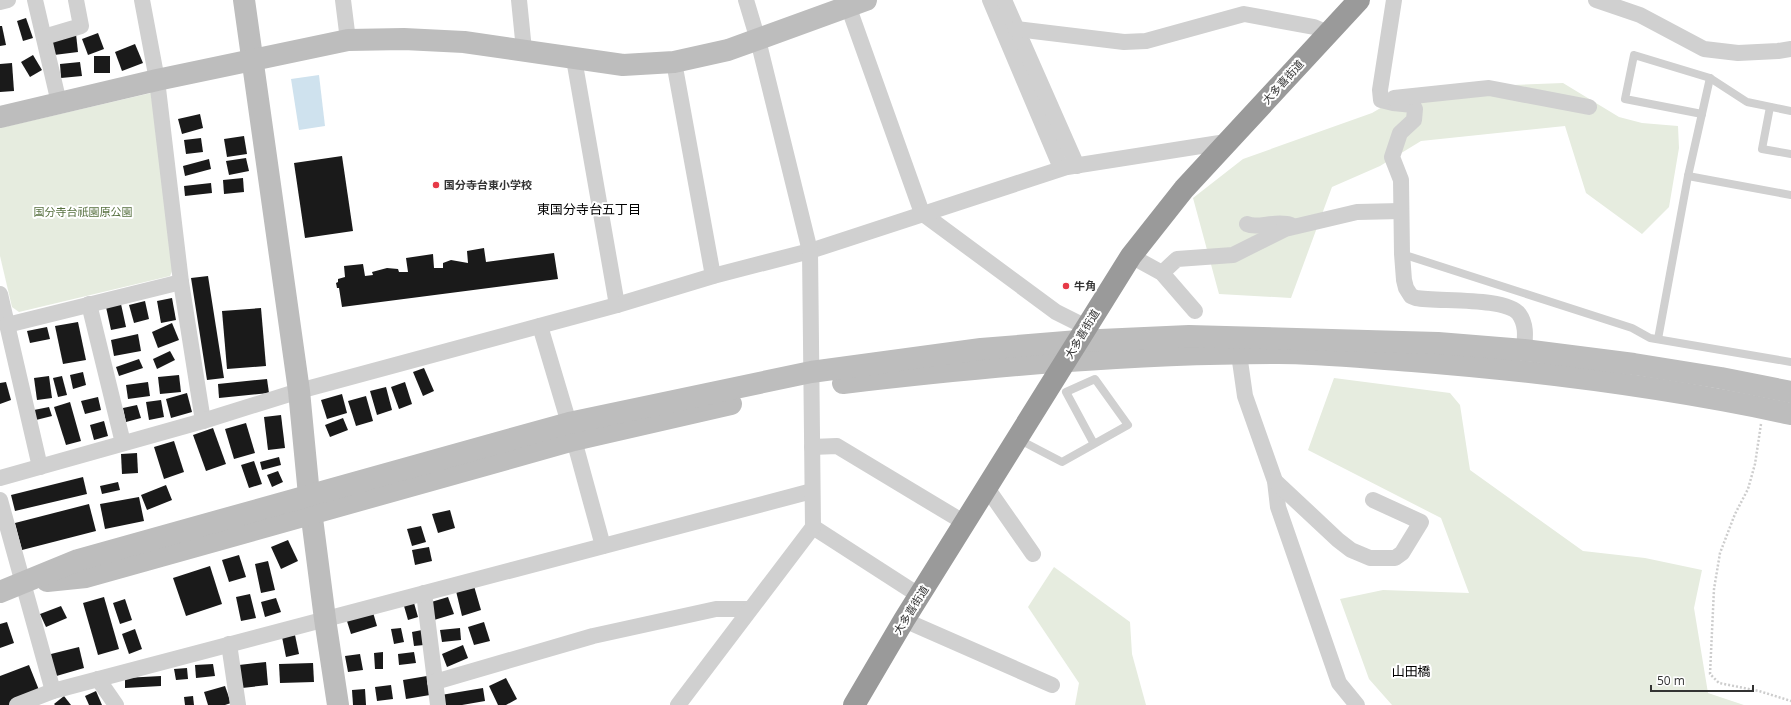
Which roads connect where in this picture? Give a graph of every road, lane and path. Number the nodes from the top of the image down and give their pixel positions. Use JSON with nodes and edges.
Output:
{"nodes":[{"id":1,"x":8,"y":0,"type":"edge"},
{"id":2,"x":35,"y":0,"type":"edge"},
{"id":3,"x":76,"y":0,"type":"edge"},
{"id":4,"x":142,"y":0,"type":"edge"},
{"id":5,"x":244,"y":0,"type":"edge"},
{"id":6,"x":343,"y":0,"type":"edge"},
{"id":7,"x":519,"y":0,"type":"edge"},
{"id":8,"x":746,"y":0,"type":"edge"},
{"id":9,"x":990,"y":0,"type":"edge"},
{"id":10,"x":1004,"y":0,"type":"edge"},
{"id":11,"x":1359,"y":0,"type":"edge"},
{"id":12,"x":1394,"y":0,"type":"edge"},
{"id":13,"x":1596,"y":0,"type":"edge"},
{"id":14,"x":0,"y":2,"type":"edge"},
{"id":15,"x":854,"y":2,"type":"edge"},
{"id":16,"x":1638,"y":7,"type":"edge"},
{"id":17,"x":1016,"y":29,"type":"junction"},
{"id":18,"x":1328,"y":33,"type":"junction"},
{"id":19,"x":44,"y":38,"type":"junction"},
{"id":20,"x":348,"y":40,"type":"junction"},
{"id":21,"x":758,"y":40,"type":"junction"},
{"id":22,"x":1791,"y":49,"type":"edge"},
{"id":23,"x":524,"y":50,"type":"junction"},
{"id":24,"x":574,"y":58,"type":"junction"},
{"id":25,"x":253,"y":60,"type":"junction"},
{"id":26,"x":674,"y":62,"type":"junction"},
{"id":27,"x":1710,"y":78,"type":"junction"},
{"id":28,"x":157,"y":80,"type":"junction"},
{"id":29,"x":1381,"y":100,"type":"junction"},
{"id":30,"x":60,"y":103,"type":"junction"},
{"id":31,"x":1589,"y":107,"type":"dead end"},
{"id":32,"x":1770,"y":107,"type":"junction"},
{"id":33,"x":1791,"y":111,"type":"edge"},
{"id":34,"x":1702,"y":114,"type":"junction"},
{"id":35,"x":0,"y":117,"type":"edge"},
{"id":36,"x":1226,"y":142,"type":"junction"},
{"id":37,"x":1791,"y":154,"type":"edge"},
{"id":38,"x":1077,"y":166,"type":"junction"},
{"id":39,"x":1061,"y":168,"type":"junction"},
{"id":40,"x":1688,"y":176,"type":"junction"},
{"id":41,"x":1791,"y":195,"type":"edge"},
{"id":42,"x":1401,"y":211,"type":"junction"},
{"id":43,"x":922,"y":214,"type":"junction"},
{"id":44,"x":1247,"y":224,"type":"dead end"},
{"id":45,"x":1296,"y":227,"type":"junction"},
{"id":46,"x":810,"y":251,"type":"junction"},
{"id":47,"x":1402,"y":254,"type":"junction"},
{"id":48,"x":1131,"y":256,"type":"junction"},
{"id":49,"x":1162,"y":273,"type":"junction"},
{"id":50,"x":713,"y":276,"type":"junction"},
{"id":51,"x":181,"y":282,"type":"junction"},
{"id":52,"x":0,"y":294,"type":"edge"},
{"id":53,"x":89,"y":304,"type":"junction"},
{"id":54,"x":617,"y":305,"type":"junction"},
{"id":55,"x":1195,"y":311,"type":"dead end"},
{"id":56,"x":7,"y":325,"type":"junction"},
{"id":57,"x":540,"y":326,"type":"junction"},
{"id":58,"x":1082,"y":334,"type":"junction"},
{"id":59,"x":1658,"y":339,"type":"junction"},
{"id":60,"x":1524,"y":350,"type":"junction"},
{"id":61,"x":1239,"y":354,"type":"junction"},
{"id":62,"x":1066,"y":360,"type":"junction"},
{"id":63,"x":1791,"y":362,"type":"edge"},
{"id":64,"x":1626,"y":374,"type":"junction"},
{"id":65,"x":811,"y":380,"type":"junction"},
{"id":66,"x":299,"y":391,"type":"junction"},
{"id":67,"x":1791,"y":392,"type":"edge"},
{"id":68,"x":1764,"y":408,"type":"junction"},
{"id":69,"x":1791,"y":414,"type":"edge"},
{"id":70,"x":203,"y":421,"type":"junction"},
{"id":71,"x":571,"y":432,"type":"junction"},
{"id":72,"x":1018,"y":439,"type":"junction"},
{"id":73,"x":123,"y":443,"type":"junction"},
{"id":74,"x":1094,"y":444,"type":"junction"},
{"id":75,"x":812,"y":447,"type":"junction"},
{"id":76,"x":40,"y":466,"type":"junction"},
{"id":77,"x":0,"y":478,"type":"edge"},
{"id":78,"x":1275,"y":481,"type":"junction"},
{"id":79,"x":987,"y":488,"type":"junction"},
{"id":80,"x":812,"y":491,"type":"junction"},
{"id":81,"x":0,"y":500,"type":"edge"},
{"id":82,"x":1373,"y":500,"type":"dead end"},
{"id":83,"x":311,"y":505,"type":"junction"},
{"id":84,"x":965,"y":523,"type":"junction"},
{"id":85,"x":813,"y":527,"type":"junction"},
{"id":86,"x":603,"y":546,"type":"junction"},
{"id":87,"x":1033,"y":554,"type":"dead end"},
{"id":88,"x":24,"y":584,"type":"junction"},
{"id":89,"x":0,"y":592,"type":"edge"},
{"id":90,"x":424,"y":593,"type":"junction"},
{"id":91,"x":920,"y":596,"type":"junction"},
{"id":92,"x":750,"y":609,"type":"junction"},
{"id":93,"x":324,"y":619,"type":"junction"},
{"id":94,"x":904,"y":620,"type":"junction"},
{"id":95,"x":229,"y":644,"type":"junction"},
{"id":96,"x":98,"y":679,"type":"junction"},
{"id":97,"x":435,"y":682,"type":"junction"},
{"id":98,"x":1052,"y":685,"type":"dead end"},
{"id":99,"x":53,"y":691,"type":"junction"},
{"id":100,"x":1791,"y":701,"type":"edge"},
{"id":101,"x":18,"y":705,"type":"edge"},
{"id":102,"x":116,"y":705,"type":"edge"},
{"id":103,"x":238,"y":705,"type":"edge"},
{"id":104,"x":338,"y":705,"type":"edge"},
{"id":105,"x":438,"y":705,"type":"edge"},
{"id":106,"x":678,"y":705,"type":"edge"},
{"id":107,"x":854,"y":705,"type":"edge"},
{"id":108,"x":1356,"y":705,"type":"edge"}],
"edges":[{"from":1,"to":14,"type":"street"},
{"from":2,"to":19,"type":"street"},
{"from":3,"to":19,"type":"street"},
{"from":4,"to":28,"type":"street"},
{"from":5,"to":25,"type":"street"},
{"from":6,"to":20,"type":"street"},
{"from":7,"to":23,"type":"street"},
{"from":8,"to":21,"type":"street"},
{"from":9,"to":39,"type":"street"},
{"from":10,"to":17,"type":"street"},
{"from":11,"to":18,"type":"highway","name":"大多喜街道"},
{"from":12,"to":29,"type":"street"},
{"from":13,"to":16,"type":"street"},
{"from":15,"to":21,"type":"street"},
{"from":15,"to":43,"type":"street"},
{"from":16,"to":22,"type":"street"},
{"from":17,"to":18,"type":"street"},
{"from":17,"to":38,"type":"street"},
{"from":18,"to":36,"type":"highway","name":"大多喜街道"},
{"from":19,"to":30,"type":"street"},
{"from":20,"to":23,"type":"street"},
{"from":20,"to":25,"type":"street"},
{"from":21,"to":26,"type":"street"},
{"from":21,"to":46,"type":"street"},
{"from":23,"to":24,"type":"street"},
{"from":24,"to":26,"type":"street"},
{"from":24,"to":54,"type":"street"},
{"from":25,"to":28,"type":"street"},
{"from":25,"to":66,"type":"street"},
{"from":26,"to":50,"type":"street"},
{"from":27,"to":32,"type":"lane"},
{"from":27,"to":34,"type":"lane"},
{"from":27,"to":34,"type":"lane"},
{"from":28,"to":30,"type":"street"},
{"from":28,"to":51,"type":"street"},
{"from":29,"to":31,"type":"street"},
{"from":29,"to":42,"type":"street"},
{"from":30,"to":35,"type":"street"},
{"from":32,"to":33,"type":"lane"},
{"from":32,"to":37,"type":"lane"},
{"from":34,"to":40,"type":"lane"},
{"from":36,"to":38,"type":"street"},
{"from":36,"to":48,"type":"highway","name":"大多喜街道"},
{"from":38,"to":39,"type":"street"},
{"from":39,"to":43,"type":"street"},
{"from":40,"to":41,"type":"lane"},
{"from":40,"to":59,"type":"lane"},
{"from":42,"to":45,"type":"street"},
{"from":42,"to":47,"type":"street"},
{"from":43,"to":46,"type":"street"},
{"from":43,"to":58,"type":"street"},
{"from":44,"to":45,"type":"street"},
{"from":45,"to":49,"type":"street"},
{"from":46,"to":50,"type":"street"},
{"from":46,"to":65,"type":"street"},
{"from":47,"to":59,"type":"lane"},
{"from":47,"to":60,"type":"street"},
{"from":48,"to":49,"type":"street"},
{"from":48,"to":58,"type":"highway","name":"大多喜街道"},
{"from":49,"to":55,"type":"street"},
{"from":50,"to":54,"type":"street"},
{"from":51,"to":53,"type":"street"},
{"from":51,"to":70,"type":"street"},
{"from":52,"to":56,"type":"street"},
{"from":53,"to":56,"type":"street"},
{"from":53,"to":73,"type":"street"},
{"from":54,"to":57,"type":"street"},
{"from":56,"to":76,"type":"street"},
{"from":57,"to":66,"type":"street"},
{"from":57,"to":71,"type":"street"},
{"from":58,"to":60,"type":"street"},
{"from":58,"to":62,"type":"highway","name":"大多喜街道"},
{"from":58,"to":65,"type":"street"},
{"from":59,"to":63,"type":"lane"},
{"from":60,"to":64,"type":"street"},
{"from":61,"to":62,"type":"street"},
{"from":61,"to":64,"type":"street"},
{"from":61,"to":78,"type":"street"},
{"from":62,"to":65,"type":"street"},
{"from":62,"to":72,"type":"highway","name":"大多喜街道"},
{"from":64,"to":67,"type":"street"},
{"from":64,"to":68,"type":"street"},
{"from":65,"to":71,"type":"street"},
{"from":65,"to":75,"type":"street"},
{"from":66,"to":70,"type":"street"},
{"from":66,"to":83,"type":"street"},
{"from":68,"to":69,"type":"street"},
{"from":68,"to":100,"type":"path"},
{"from":70,"to":73,"type":"street"},
{"from":71,"to":83,"type":"street"},
{"from":71,"to":86,"type":"street"},
{"from":72,"to":74,"type":"lane"},
{"from":72,"to":79,"type":"highway","name":"大多喜街道"},
{"from":73,"to":76,"type":"street"},
{"from":74,"to":74,"type":"lane"},
{"from":75,"to":80,"type":"street"},
{"from":75,"to":84,"type":"street"},
{"from":76,"to":77,"type":"street"},
{"from":78,"to":82,"type":"street"},
{"from":78,"to":108,"type":"street"},
{"from":79,"to":84,"type":"highway","name":"大多喜街道"},
{"from":79,"to":87,"type":"street"},
{"from":80,"to":85,"type":"street"},
{"from":80,"to":86,"type":"street"},
{"from":81,"to":88,"type":"street"},
{"from":83,"to":88,"type":"street"},
{"from":83,"to":93,"type":"street"},
{"from":84,"to":91,"type":"highway","name":"大多喜街道"},
{"from":85,"to":91,"type":"street"},
{"from":85,"to":92,"type":"street"},
{"from":86,"to":90,"type":"street"},
{"from":88,"to":89,"type":"street"},
{"from":88,"to":99,"type":"street"},
{"from":90,"to":93,"type":"street"},
{"from":90,"to":97,"type":"street"},
{"from":91,"to":94,"type":"highway","name":"大多喜街道"},
{"from":92,"to":97,"type":"street"},
{"from":92,"to":106,"type":"street"},
{"from":93,"to":95,"type":"street"},
{"from":93,"to":104,"type":"street"},
{"from":94,"to":98,"type":"street"},
{"from":94,"to":107,"type":"highway","name":"大多喜街道"},
{"from":95,"to":96,"type":"street"},
{"from":95,"to":103,"type":"street"},
{"from":96,"to":99,"type":"street"},
{"from":96,"to":102,"type":"street"},
{"from":97,"to":105,"type":"street"},
{"from":99,"to":101,"type":"street"}]}
